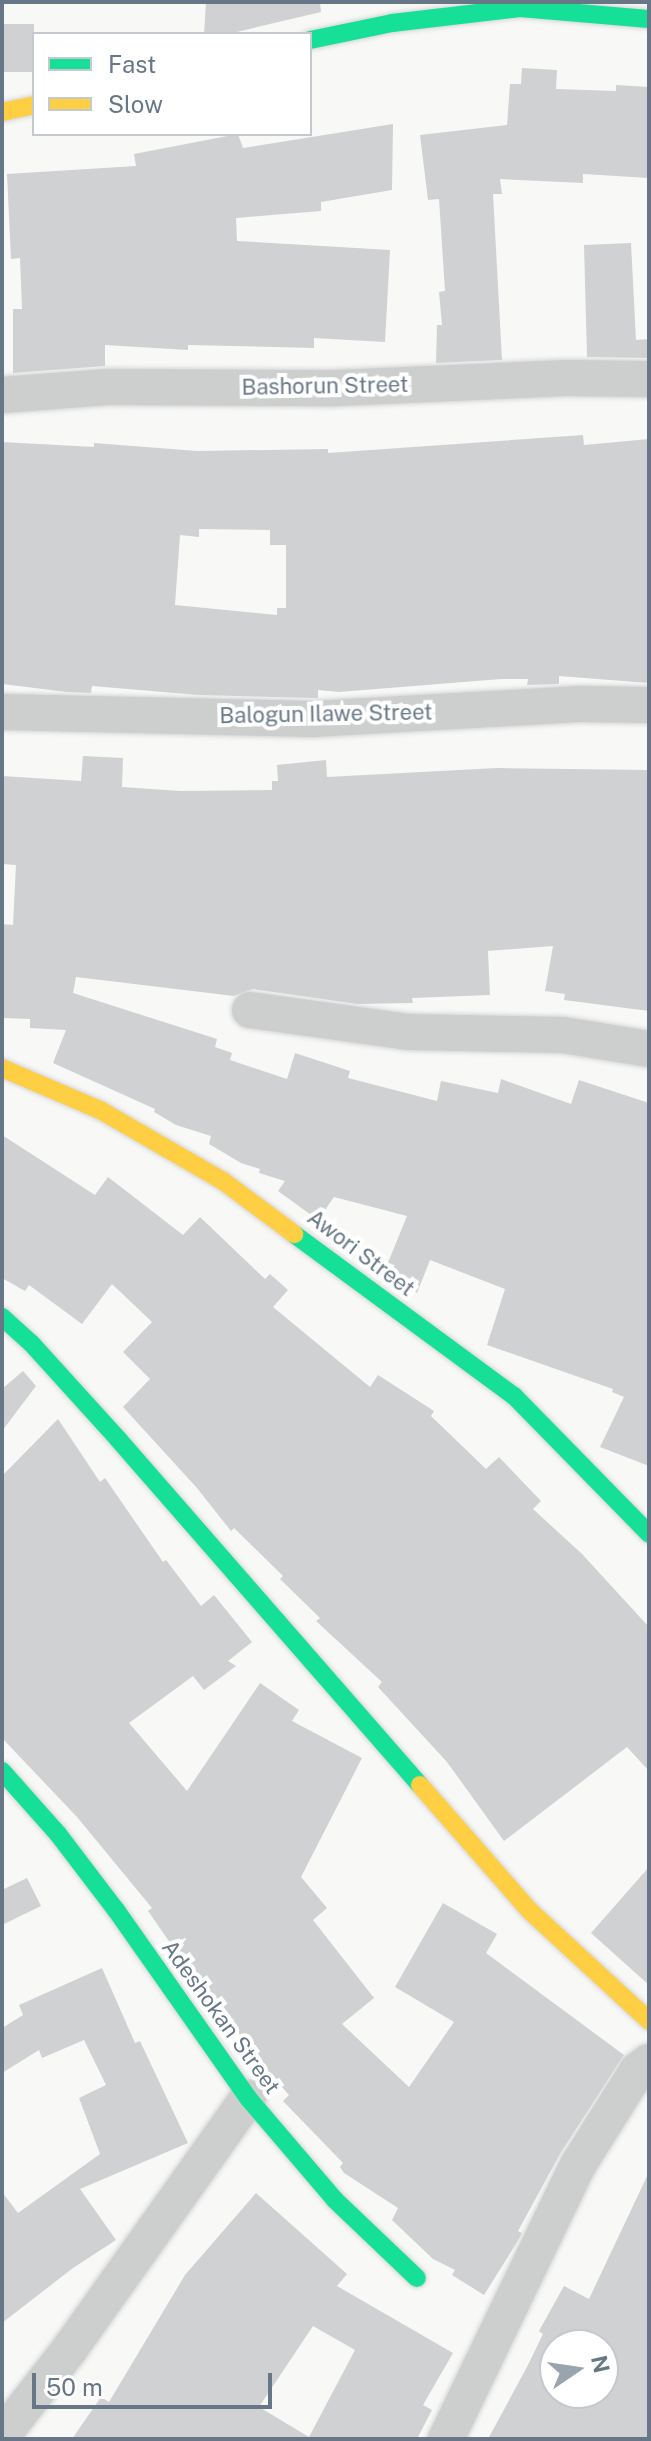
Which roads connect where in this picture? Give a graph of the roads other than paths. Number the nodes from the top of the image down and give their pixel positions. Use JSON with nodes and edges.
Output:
{"nodes":[{"id":1,"x":520,"y":5,"type":"edge"},
{"id":2,"x":649,"y":19,"type":"edge"},
{"id":3,"x":312,"y":40,"type":"edge"},
{"id":4,"x":32,"y":105,"type":"edge"},
{"id":5,"x":2,"y":112,"type":"edge"},
{"id":6,"x":649,"y":379,"type":"edge"},
{"id":7,"x":2,"y":395,"type":"edge"},
{"id":8,"x":649,"y":705,"type":"edge"},
{"id":9,"x":2,"y":712,"type":"edge"},
{"id":10,"x":250,"y":1010,"type":"dead end"},
{"id":11,"x":649,"y":1049,"type":"edge"},
{"id":12,"x":2,"y":1068,"type":"edge"},
{"id":13,"x":2,"y":1317,"type":"edge"},
{"id":14,"x":649,"y":1534,"type":"edge"},
{"id":15,"x":2,"y":1771,"type":"edge"},
{"id":16,"x":649,"y":2021,"type":"edge"},
{"id":17,"x":649,"y":2062,"type":"edge"},
{"id":18,"x":248,"y":2098,"type":"junction"},
{"id":19,"x":417,"y":2278,"type":"dead end"},
{"id":20,"x":2,"y":2436,"type":"edge"},
{"id":21,"x":446,"y":2439,"type":"edge"}],
"edges":[{"from":1,"to":2,"type":"street"},
{"from":1,"to":3,"type":"street"},
{"from":4,"to":5,"type":"street"},
{"from":6,"to":7,"type":"street","name":"Bashorun Street"},
{"from":8,"to":9,"type":"street","name":"Balogun Ilawe Street"},
{"from":10,"to":11,"type":"street"},
{"from":12,"to":14,"type":"street","name":"Awori Street"},
{"from":13,"to":16,"type":"street"},
{"from":15,"to":18,"type":"street","name":"Adeshokan Street"},
{"from":17,"to":21,"type":"street"},
{"from":18,"to":19,"type":"street","name":"Adeshokan Street"},
{"from":18,"to":20,"type":"street"}]}
